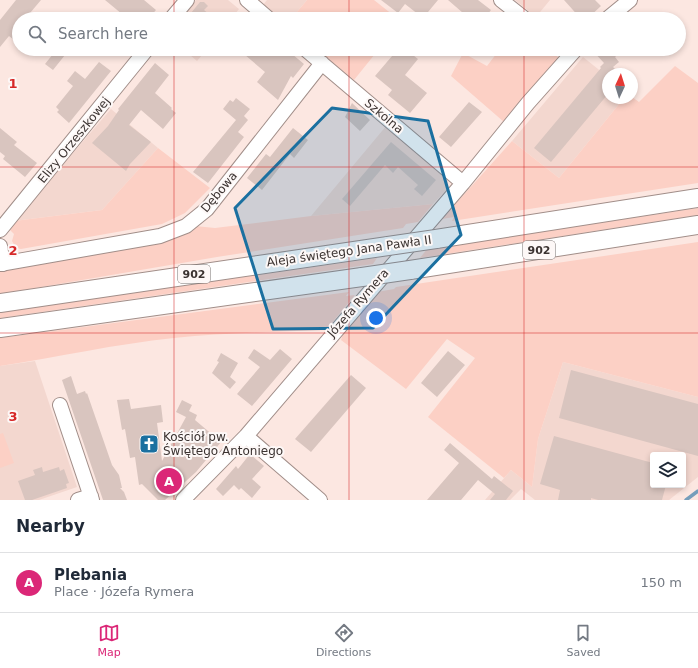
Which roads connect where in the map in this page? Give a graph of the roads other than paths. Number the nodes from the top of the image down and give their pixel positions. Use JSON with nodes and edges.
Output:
{"nodes":[{"id":1,"x":187,"y":0,"type":"edge"},
{"id":2,"x":247,"y":0,"type":"edge"},
{"id":3,"x":502,"y":0,"type":"edge"},
{"id":4,"x":630,"y":0,"type":"edge"},
{"id":5,"x":177,"y":12,"type":"edge"},
{"id":6,"x":262,"y":12,"type":"edge"},
{"id":7,"x":517,"y":12,"type":"edge"},
{"id":8,"x":615,"y":12,"type":"edge"},
{"id":9,"x":141,"y":56,"type":"edge"},
{"id":10,"x":314,"y":56,"type":"edge"},
{"id":11,"x":565,"y":56,"type":"edge"},
{"id":12,"x":322,"y":63,"type":"junction"},
{"id":13,"x":463,"y":183,"type":"junction"},
{"id":14,"x":698,"y":196,"type":"edge"},
{"id":15,"x":698,"y":225,"type":"edge"},
{"id":16,"x":0,"y":230,"type":"edge"},
{"id":17,"x":0,"y":246,"type":"edge"},
{"id":18,"x":2,"y":264,"type":"edge"},
{"id":19,"x":0,"y":303,"type":"edge"},
{"id":20,"x":0,"y":328,"type":"edge"},
{"id":21,"x":60,"y":405,"type":"dead end"},
{"id":22,"x":246,"y":436,"type":"junction"},
{"id":23,"x":87,"y":499,"type":"edge"},
{"id":24,"x":183,"y":500,"type":"edge"},
{"id":25,"x":320,"y":500,"type":"edge"}],
"edges":[{"from":1,"to":5,"type":"street"},
{"from":2,"to":6,"type":"street"},
{"from":3,"to":7,"type":"street"},
{"from":4,"to":8,"type":"street"},
{"from":9,"to":16,"type":"street","name":"Elizy Orzeszkowej"},
{"from":10,"to":12,"type":"street","name":"Szkolna"},
{"from":11,"to":13,"type":"street","name":"Józefa Rymera"},
{"from":12,"to":13,"type":"street","name":"Szkolna"},
{"from":12,"to":18,"type":"street","name":"Dębowa"},
{"from":13,"to":22,"type":"street","name":"Józefa Rymera"},
{"from":14,"to":19,"type":"main road","name":"Aleja świętego Jana Pawła II","number":"902","bridge":true},
{"from":15,"to":20,"type":"main road","number":"902","bridge":true},
{"from":17,"to":18,"type":"street"},
{"from":21,"to":23,"type":"street"},
{"from":22,"to":24,"type":"street","name":"Józefa Rymera"},
{"from":22,"to":25,"type":"street"}]}
